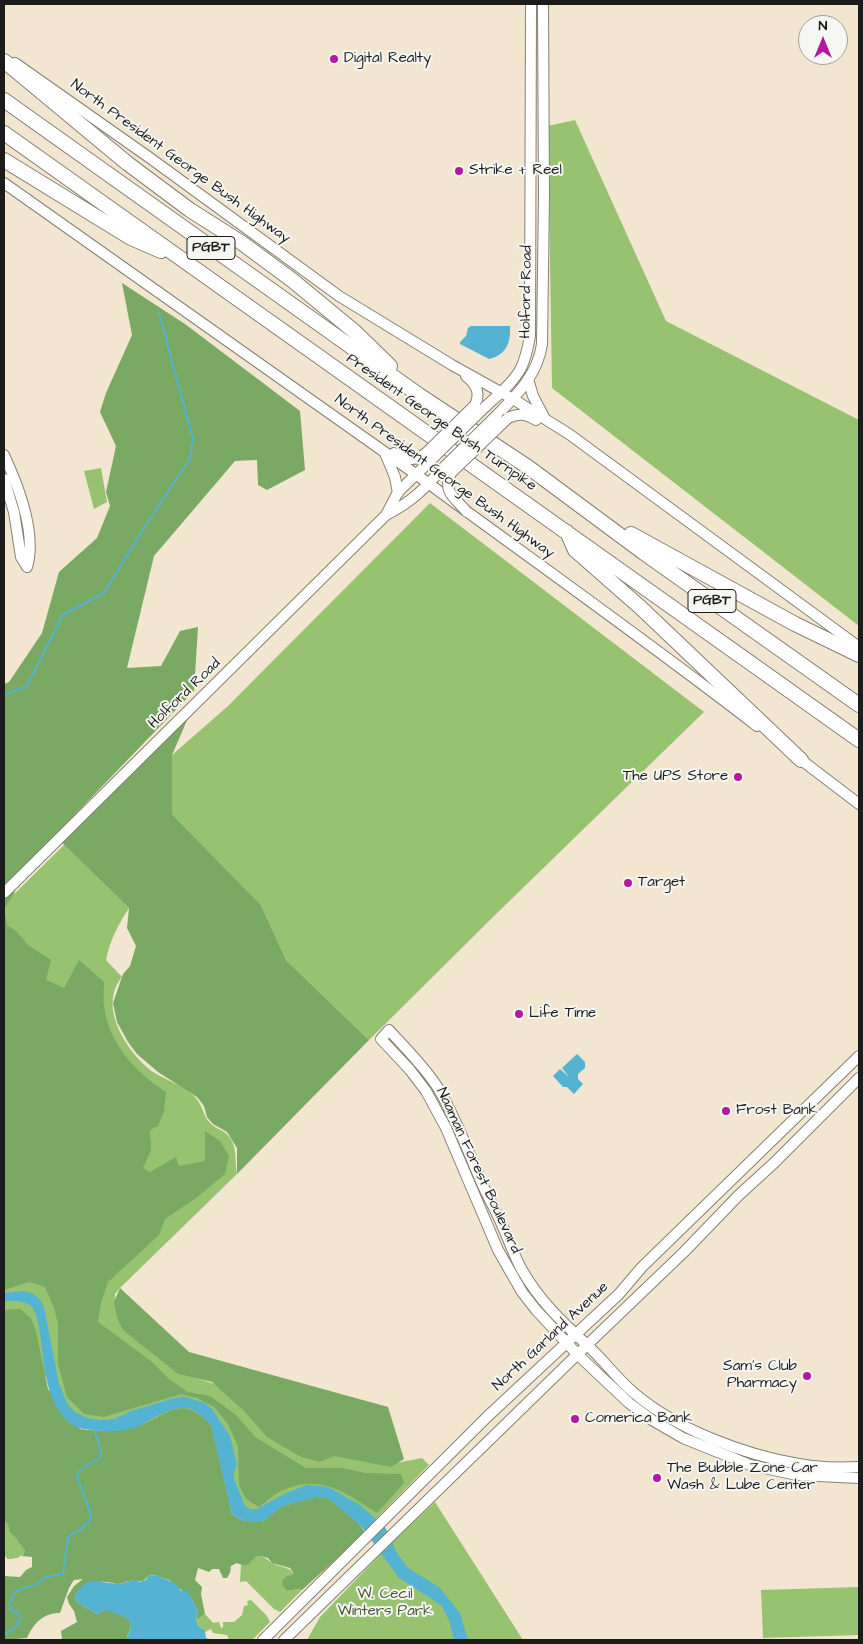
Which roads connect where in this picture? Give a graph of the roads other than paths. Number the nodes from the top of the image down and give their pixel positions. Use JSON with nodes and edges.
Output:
{"nodes":[{"id":1,"x":531,"y":4,"type":"edge"},
{"id":2,"x":543,"y":4,"type":"edge"},
{"id":3,"x":4,"y":55,"type":"edge"},
{"id":4,"x":4,"y":62,"type":"edge"},
{"id":5,"x":4,"y":100,"type":"edge"},
{"id":6,"x":4,"y":133,"type":"edge"},
{"id":7,"x":4,"y":160,"type":"edge"},
{"id":8,"x":4,"y":183,"type":"edge"},
{"id":9,"x":189,"y":264,"type":"junction"},
{"id":10,"x":457,"y":368,"type":"junction"},
{"id":11,"x":528,"y":380,"type":"junction"},
{"id":12,"x":501,"y":392,"type":"junction"},
{"id":13,"x":418,"y":395,"type":"junction"},
{"id":14,"x":513,"y":399,"type":"junction"},
{"id":15,"x":546,"y":420,"type":"junction"},
{"id":16,"x":569,"y":434,"type":"junction"},
{"id":17,"x":371,"y":443,"type":"junction"},
{"id":18,"x":384,"y":452,"type":"junction"},
{"id":19,"x":4,"y":455,"type":"edge"},
{"id":20,"x":429,"y":456,"type":"junction"},
{"id":21,"x":418,"y":475,"type":"junction"},
{"id":22,"x":4,"y":479,"type":"edge"},
{"id":23,"x":429,"y":484,"type":"junction"},
{"id":24,"x":398,"y":493,"type":"junction"},
{"id":25,"x":566,"y":495,"type":"junction"},
{"id":26,"x":467,"y":512,"type":"junction"},
{"id":27,"x":386,"y":515,"type":"junction"},
{"id":28,"x":567,"y":532,"type":"junction"},
{"id":29,"x":859,"y":647,"type":"edge"},
{"id":30,"x":859,"y":655,"type":"edge"},
{"id":31,"x":859,"y":705,"type":"edge"},
{"id":32,"x":859,"y":740,"type":"edge"},
{"id":33,"x":801,"y":760,"type":"junction"},
{"id":34,"x":859,"y":804,"type":"edge"},
{"id":35,"x":4,"y":893,"type":"edge"},
{"id":36,"x":859,"y":1056,"type":"edge"},
{"id":37,"x":859,"y":1078,"type":"edge"},
{"id":38,"x":812,"y":1101,"type":"junction"},
{"id":39,"x":823,"y":1114,"type":"junction"},
{"id":40,"x":503,"y":1226,"type":"junction"},
{"id":41,"x":491,"y":1231,"type":"junction"},
{"id":42,"x":572,"y":1339,"type":"junction"},
{"id":43,"x":587,"y":1345,"type":"junction"},
{"id":44,"x":578,"y":1355,"type":"junction"},
{"id":45,"x":859,"y":1467,"type":"edge"},
{"id":46,"x":840,"y":1468,"type":"junction"},
{"id":47,"x":859,"y":1478,"type":"edge"},
{"id":48,"x":840,"y":1479,"type":"junction"},
{"id":49,"x":263,"y":1640,"type":"edge"},
{"id":50,"x":284,"y":1640,"type":"edge"}],
"edges":[{"from":1,"to":12,"type":"main road","name":"Holford Road"},
{"from":2,"to":11,"type":"main road","name":"Holford Road"},
{"from":3,"to":10,"type":"main road","name":"North President George Bush Highway"},
{"from":4,"to":13,"type":"highway"},
{"from":5,"to":13,"type":"highway","name":"President George Bush Turnpike","number":"PGBT"},
{"from":6,"to":9,"type":"highway","name":"President George Bush Turnpike","number":"PGBT"},
{"from":7,"to":9,"type":"highway"},
{"from":8,"to":17,"type":"main road","name":"North President George Bush Highway"},
{"from":9,"to":28,"type":"highway","name":"President George Bush Turnpike","number":"PGBT"},
{"from":10,"to":12,"type":"main road","name":"North President George Bush Highway"},
{"from":10,"to":20,"type":"main road","bridge":true},
{"from":11,"to":14,"type":"main road","name":"Holford Road"},
{"from":11,"to":15,"type":"main road"},
{"from":12,"to":14,"type":"main road","name":"North President George Bush Highway"},
{"from":12,"to":20,"type":"main road","name":"Holford Road","bridge":true},
{"from":13,"to":25,"type":"highway","name":"President George Bush Turnpike","number":"PGBT"},
{"from":14,"to":15,"type":"main road","name":"North President George Bush Highway"},
{"from":14,"to":23,"type":"main road","name":"Holford Road","bridge":true},
{"from":15,"to":16,"type":"main road","name":"North President George Bush Highway"},
{"from":16,"to":26,"type":"main road","bridge":true},
{"from":16,"to":29,"type":"main road","name":"North President George Bush Highway"},
{"from":17,"to":18,"type":"main road","name":"North President George Bush Highway"},
{"from":17,"to":20,"type":"main road"},
{"from":18,"to":21,"type":"main road","name":"North President George Bush Highway"},
{"from":18,"to":24,"type":"main road"},
{"from":19,"to":22,"type":"main road"},
{"from":20,"to":21,"type":"main road","name":"Holford Road"},
{"from":21,"to":23,"type":"main road","name":"North President George Bush Highway"},
{"from":21,"to":24,"type":"main road","name":"Holford Road"},
{"from":23,"to":26,"type":"main road","name":"North President George Bush Highway"},
{"from":23,"to":27,"type":"main road","name":"Holford Road"},
{"from":24,"to":27,"type":"main road","name":"Holford Road"},
{"from":25,"to":30,"type":"highway"},
{"from":25,"to":31,"type":"highway","name":"President George Bush Turnpike","number":"PGBT"},
{"from":26,"to":33,"type":"main road","name":"North President George Bush Highway"},
{"from":27,"to":35,"type":"main road","name":"Holford Road"},
{"from":28,"to":32,"type":"highway","name":"President George Bush Turnpike","number":"PGBT"},
{"from":28,"to":33,"type":"highway"},
{"from":33,"to":34,"type":"main road","name":"North President George Bush Highway"},
{"from":36,"to":38,"type":"main road","name":"North Garland Avenue"},
{"from":37,"to":39,"type":"main road","name":"North Garland Avenue"},
{"from":38,"to":39,"type":"main road"},
{"from":38,"to":42,"type":"main road","name":"North Garland Avenue"},
{"from":39,"to":43,"type":"main road","name":"North Garland Avenue"},
{"from":40,"to":41,"type":"main road"},
{"from":40,"to":41,"type":"main road","name":"Naaman Forest Boulevard"},
{"from":40,"to":42,"type":"main road","name":"Naaman Forest Boulevard"},
{"from":41,"to":42,"type":"main road","name":"Naaman Forest Boulevard"},
{"from":42,"to":43,"type":"main road","name":"Naaman Forest Boulevard"},
{"from":42,"to":44,"type":"main road","name":"Naaman Forest Boulevard"},
{"from":42,"to":49,"type":"main road","name":"North Garland Avenue"},
{"from":43,"to":44,"type":"main road","name":"North Garland Avenue"},
{"from":43,"to":46,"type":"main road","name":"Naaman Forest Boulevard"},
{"from":44,"to":48,"type":"main road","name":"Naaman Forest Boulevard"},
{"from":44,"to":50,"type":"main road","name":"North Garland Avenue"},
{"from":45,"to":46,"type":"main road","name":"Naaman Forest Boulevard"},
{"from":46,"to":48,"type":"main road"},
{"from":47,"to":48,"type":"main road","name":"Naaman Forest Boulevard"}]}
